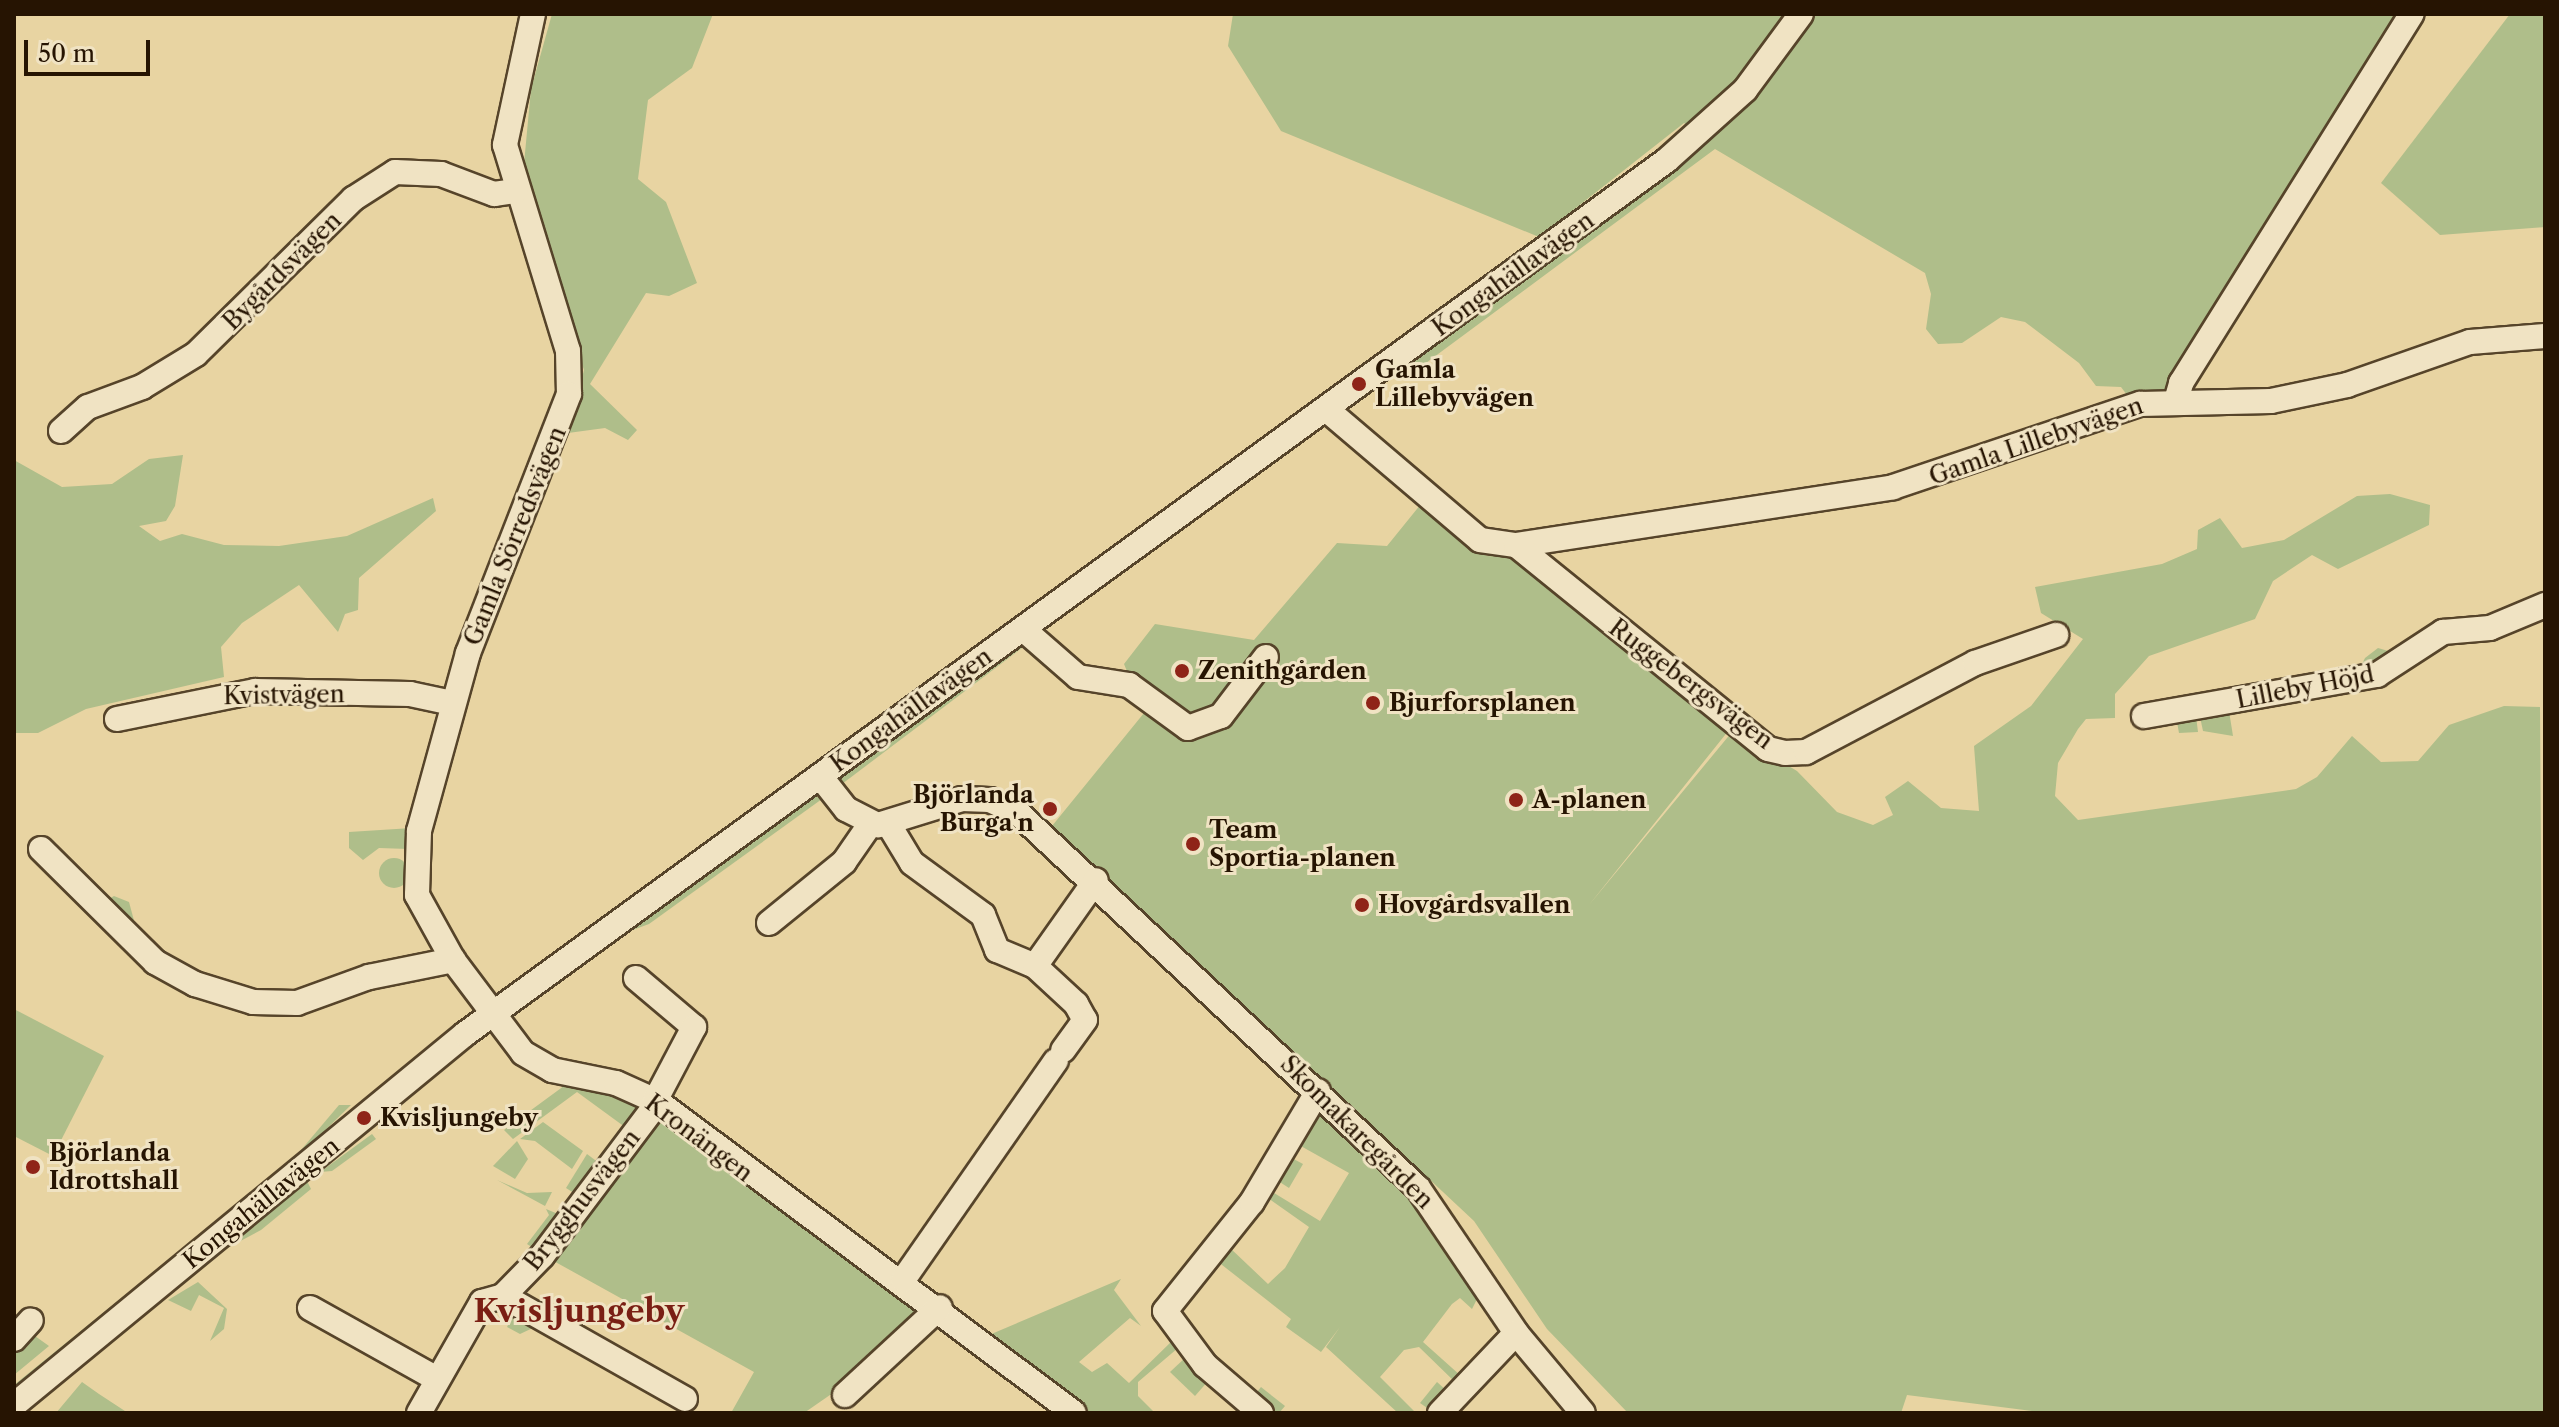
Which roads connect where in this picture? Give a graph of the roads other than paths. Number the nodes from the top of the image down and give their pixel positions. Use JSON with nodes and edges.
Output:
{"nodes":[{"id":1,"x":533,"y":14,"type":"edge"},
{"id":2,"x":1801,"y":14,"type":"edge"},
{"id":3,"x":2412,"y":14,"type":"edge"},
{"id":4,"x":516,"y":191,"type":"junction"},
{"id":5,"x":2545,"y":336,"type":"edge"},
{"id":6,"x":2176,"y":401,"type":"junction"},
{"id":7,"x":1326,"y":409,"type":"junction"},
{"id":8,"x":61,"y":431,"type":"dead end"},
{"id":9,"x":1516,"y":545,"type":"junction"},
{"id":10,"x":2545,"y":605,"type":"edge"},
{"id":11,"x":1023,"y":629,"type":"junction"},
{"id":12,"x":2056,"y":635,"type":"dead end"},
{"id":13,"x":1266,"y":657,"type":"dead end"},
{"id":14,"x":452,"y":703,"type":"junction"},
{"id":15,"x":2144,"y":716,"type":"dead end"},
{"id":16,"x":117,"y":719,"type":"dead end"},
{"id":17,"x":820,"y":776,"type":"junction"},
{"id":18,"x":880,"y":824,"type":"junction"},
{"id":19,"x":41,"y":849,"type":"dead end"},
{"id":20,"x":1096,"y":880,"type":"junction"},
{"id":21,"x":769,"y":923,"type":"dead end"},
{"id":22,"x":453,"y":960,"type":"junction"},
{"id":23,"x":1035,"y":966,"type":"junction"},
{"id":24,"x":636,"y":978,"type":"dead end"},
{"id":25,"x":492,"y":1015,"type":"junction"},
{"id":26,"x":1318,"y":1091,"type":"junction"},
{"id":27,"x":656,"y":1101,"type":"junction"},
{"id":28,"x":903,"y":1280,"type":"junction"},
{"id":29,"x":503,"y":1296,"type":"junction"},
{"id":30,"x":940,"y":1307,"type":"junction"},
{"id":31,"x":310,"y":1308,"type":"dead end"},
{"id":32,"x":31,"y":1320,"type":"dead end"},
{"id":33,"x":1516,"y":1333,"type":"junction"},
{"id":34,"x":14,"y":1339,"type":"edge"},
{"id":35,"x":437,"y":1379,"type":"junction"},
{"id":36,"x":845,"y":1395,"type":"dead end"},
{"id":37,"x":685,"y":1399,"type":"dead end"},
{"id":38,"x":14,"y":1405,"type":"edge"},
{"id":39,"x":419,"y":1413,"type":"edge"},
{"id":40,"x":1074,"y":1413,"type":"edge"},
{"id":41,"x":1261,"y":1413,"type":"edge"},
{"id":42,"x":1440,"y":1413,"type":"edge"},
{"id":43,"x":1583,"y":1413,"type":"edge"}],
"edges":[{"from":1,"to":4,"type":"street","name":"Gamla Sörredsvägen"},
{"from":2,"to":7,"type":"street","name":"Kongahällavägen"},
{"from":3,"to":6,"type":"street","name":"Gamla Lillebyvägen"},
{"from":4,"to":8,"type":"street","name":"Bygårdsvägen"},
{"from":4,"to":14,"type":"street","name":"Gamla Sörredsvägen"},
{"from":5,"to":6,"type":"street","name":"Gamla Lillebyvägen"},
{"from":6,"to":9,"type":"street","name":"Gamla Lillebyvägen"},
{"from":7,"to":9,"type":"street","name":"Gamla Lillebyvägen"},
{"from":7,"to":11,"type":"street","name":"Kongahällavägen"},
{"from":9,"to":12,"type":"street","name":"Ruggebergsvägen"},
{"from":10,"to":15,"type":"street","name":"Lilleby Höjd"},
{"from":11,"to":13,"type":"street"},
{"from":11,"to":17,"type":"street","name":"Kongahällavägen"},
{"from":14,"to":16,"type":"street","name":"Kvistvägen"},
{"from":14,"to":22,"type":"street","name":"Gamla Sörredsvägen"},
{"from":17,"to":18,"type":"street"},
{"from":17,"to":25,"type":"street","name":"Kongahällavägen"},
{"from":18,"to":20,"type":"street","name":"Skomakaregården"},
{"from":18,"to":21,"type":"street"},
{"from":18,"to":23,"type":"street"},
{"from":19,"to":22,"type":"street"},
{"from":20,"to":23,"type":"street"},
{"from":20,"to":26,"type":"street","name":"Skomakaregården"},
{"from":22,"to":25,"type":"street","name":"Gamla Sörredsvägen"},
{"from":23,"to":28,"type":"street"},
{"from":24,"to":27,"type":"street","name":"Brygghusvägen"},
{"from":25,"to":27,"type":"street","name":"Kronängen"},
{"from":25,"to":38,"type":"street","name":"Kongahällavägen"},
{"from":26,"to":33,"type":"street","name":"Skomakaregården"},
{"from":26,"to":41,"type":"street"},
{"from":27,"to":28,"type":"street","name":"Kronängen"},
{"from":27,"to":29,"type":"street","name":"Brygghusvägen"},
{"from":28,"to":30,"type":"street","name":"Kronängen"},
{"from":29,"to":35,"type":"street","name":"Brygghusvägen"},
{"from":29,"to":37,"type":"street"},
{"from":30,"to":36,"type":"street"},
{"from":30,"to":40,"type":"street","name":"Kronängen"},
{"from":31,"to":35,"type":"street"},
{"from":32,"to":34,"type":"street"},
{"from":33,"to":42,"type":"street"},
{"from":33,"to":43,"type":"street","name":"Skomakaregården"},
{"from":35,"to":39,"type":"street","name":"Brygghusvägen"}]}
